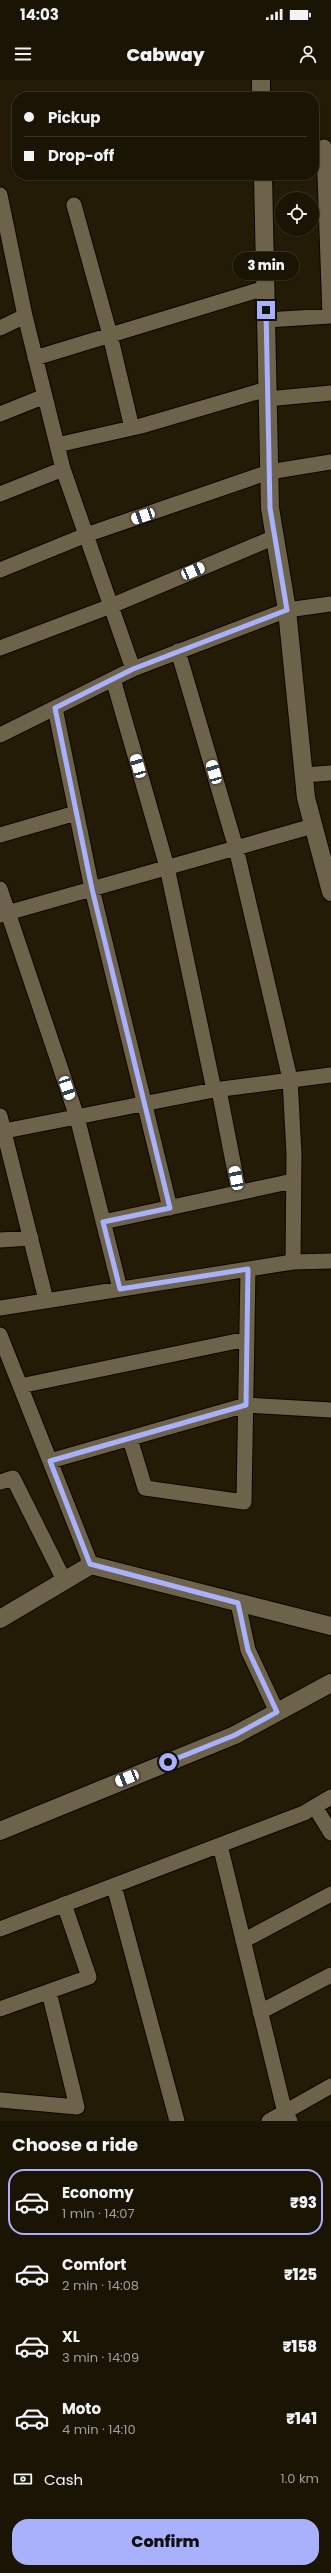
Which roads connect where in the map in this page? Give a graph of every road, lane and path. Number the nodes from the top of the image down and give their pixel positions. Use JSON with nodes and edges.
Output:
{"nodes":[{"id":1,"x":261,"y":80,"type":"edge"},
{"id":2,"x":261,"y":92,"type":"edge"},
{"id":3,"x":323,"y":147,"type":"edge"},
{"id":4,"x":263,"y":180,"type":"edge"},
{"id":5,"x":0,"y":195,"type":"edge"},
{"id":6,"x":74,"y":205,"type":"dead end"},
{"id":7,"x":6,"y":256,"type":"edge"},
{"id":8,"x":265,"y":288,"type":"junction"},
{"id":9,"x":25,"y":316,"type":"junction"},
{"id":10,"x":331,"y":316,"type":"edge"},
{"id":11,"x":266,"y":320,"type":"junction"},
{"id":12,"x":0,"y":328,"type":"edge"},
{"id":13,"x":110,"y":335,"type":"junction"},
{"id":14,"x":35,"y":358,"type":"junction"},
{"id":15,"x":331,"y":393,"type":"edge"},
{"id":16,"x":267,"y":394,"type":"junction"},
{"id":17,"x":45,"y":396,"type":"junction"},
{"id":18,"x":0,"y":414,"type":"edge"},
{"id":19,"x":132,"y":428,"type":"junction"},
{"id":20,"x":57,"y":445,"type":"junction"},
{"id":21,"x":331,"y":462,"type":"edge"},
{"id":22,"x":63,"y":469,"type":"junction"},
{"id":23,"x":269,"y":472,"type":"junction"},
{"id":24,"x":0,"y":494,"type":"edge"},
{"id":25,"x":86,"y":535,"type":"junction"},
{"id":26,"x":275,"y":537,"type":"junction"},
{"id":27,"x":0,"y":570,"type":"edge"},
{"id":28,"x":331,"y":604,"type":"edge"},
{"id":29,"x":111,"y":606,"type":"junction"},
{"id":30,"x":287,"y":610,"type":"junction"},
{"id":31,"x":0,"y":648,"type":"edge"},
{"id":32,"x":178,"y":651,"type":"junction"},
{"id":33,"x":133,"y":669,"type":"junction"},
{"id":34,"x":113,"y":679,"type":"junction"},
{"id":35,"x":55,"y":708,"type":"junction"},
{"id":36,"x":0,"y":735,"type":"edge"},
{"id":37,"x":331,"y":773,"type":"edge"},
{"id":38,"x":303,"y":776,"type":"junction"},
{"id":39,"x":76,"y":813,"type":"junction"},
{"id":40,"x":313,"y":826,"type":"junction"},
{"id":41,"x":0,"y":835,"type":"edge"},
{"id":42,"x":236,"y":848,"type":"junction"},
{"id":43,"x":168,"y":867,"type":"junction"},
{"id":44,"x":0,"y":889,"type":"edge"},
{"id":45,"x":92,"y":889,"type":"junction"},
{"id":46,"x":331,"y":892,"type":"edge"},
{"id":47,"x":4,"y":914,"type":"edge"},
{"id":48,"x":331,"y":1075,"type":"edge"},
{"id":49,"x":290,"y":1080,"type":"junction"},
{"id":50,"x":216,"y":1090,"type":"junction"},
{"id":51,"x":144,"y":1104,"type":"junction"},
{"id":52,"x":0,"y":1116,"type":"edge"},
{"id":53,"x":77,"y":1117,"type":"junction"},
{"id":54,"x":2,"y":1132,"type":"edge"},
{"id":55,"x":293,"y":1182,"type":"junction"},
{"id":56,"x":239,"y":1193,"type":"junction"},
{"id":57,"x":170,"y":1208,"type":"junction"},
{"id":58,"x":103,"y":1222,"type":"junction"},
{"id":59,"x":31,"y":1238,"type":"junction"},
{"id":60,"x":0,"y":1240,"type":"edge"},
{"id":61,"x":331,"y":1261,"type":"edge"},
{"id":62,"x":293,"y":1262,"type":"junction"},
{"id":63,"x":248,"y":1269,"type":"junction"},
{"id":64,"x":120,"y":1289,"type":"junction"},
{"id":65,"x":46,"y":1300,"type":"junction"},
{"id":66,"x":0,"y":1308,"type":"edge"},
{"id":67,"x":0,"y":1334,"type":"edge"},
{"id":68,"x":247,"y":1339,"type":"junction"},
{"id":69,"x":20,"y":1386,"type":"junction"},
{"id":70,"x":246,"y":1405,"type":"junction"},
{"id":71,"x":331,"y":1410,"type":"edge"},
{"id":72,"x":130,"y":1439,"type":"junction"},
{"id":73,"x":50,"y":1461,"type":"junction"},
{"id":74,"x":0,"y":1482,"type":"edge"},
{"id":75,"x":90,"y":1564,"type":"junction"},
{"id":76,"x":64,"y":1580,"type":"junction"},
{"id":77,"x":238,"y":1603,"type":"junction"},
{"id":78,"x":0,"y":1619,"type":"edge"},
{"id":79,"x":331,"y":1626,"type":"edge"},
{"id":80,"x":331,"y":1683,"type":"edge"},
{"id":81,"x":277,"y":1712,"type":"junction"},
{"id":82,"x":331,"y":1797,"type":"edge"},
{"id":83,"x":315,"y":1807,"type":"junction"},
{"id":84,"x":0,"y":1831,"type":"edge"},
{"id":85,"x":331,"y":1832,"type":"edge"},
{"id":86,"x":220,"y":1845,"type":"junction"},
{"id":87,"x":114,"y":1886,"type":"junction"},
{"id":88,"x":331,"y":1894,"type":"edge"},
{"id":89,"x":64,"y":1904,"type":"junction"},
{"id":90,"x":0,"y":1929,"type":"edge"},
{"id":91,"x":243,"y":1941,"type":"junction"},
{"id":92,"x":331,"y":1975,"type":"edge"},
{"id":93,"x":49,"y":1992,"type":"junction"},
{"id":94,"x":0,"y":2009,"type":"edge"},
{"id":95,"x":260,"y":2012,"type":"junction"},
{"id":96,"x":331,"y":2086,"type":"edge"},
{"id":97,"x":0,"y":2100,"type":"edge"},
{"id":98,"x":288,"y":2117,"type":"edge"},
{"id":99,"x":177,"y":2121,"type":"edge"},
{"id":100,"x":270,"y":2121,"type":"edge"}],
"edges":[{"from":1,"to":2,"type":"street"},
{"from":3,"to":10,"type":"street"},
{"from":4,"to":8,"type":"street"},
{"from":5,"to":7,"type":"street"},
{"from":6,"to":13,"type":"street"},
{"from":7,"to":9,"type":"street"},
{"from":8,"to":11,"type":"street"},
{"from":8,"to":13,"type":"street"},
{"from":9,"to":12,"type":"street"},
{"from":9,"to":14,"type":"street"},
{"from":10,"to":11,"type":"street"},
{"from":11,"to":16,"type":"street"},
{"from":13,"to":14,"type":"street"},
{"from":13,"to":19,"type":"street"},
{"from":14,"to":17,"type":"street"},
{"from":15,"to":16,"type":"street"},
{"from":16,"to":19,"type":"street"},
{"from":16,"to":23,"type":"street"},
{"from":17,"to":18,"type":"street"},
{"from":17,"to":20,"type":"street"},
{"from":19,"to":20,"type":"street"},
{"from":20,"to":22,"type":"street"},
{"from":21,"to":23,"type":"street"},
{"from":22,"to":24,"type":"street"},
{"from":22,"to":25,"type":"street"},
{"from":23,"to":25,"type":"street"},
{"from":23,"to":26,"type":"street"},
{"from":25,"to":27,"type":"street"},
{"from":25,"to":29,"type":"street"},
{"from":26,"to":29,"type":"street"},
{"from":26,"to":30,"type":"street"},
{"from":28,"to":30,"type":"street"},
{"from":29,"to":31,"type":"street"},
{"from":29,"to":33,"type":"street"},
{"from":30,"to":32,"type":"street"},
{"from":30,"to":38,"type":"street"},
{"from":32,"to":33,"type":"street"},
{"from":32,"to":42,"type":"street"},
{"from":33,"to":34,"type":"street"},
{"from":34,"to":35,"type":"street"},
{"from":34,"to":43,"type":"street"},
{"from":35,"to":36,"type":"street"},
{"from":35,"to":39,"type":"street"},
{"from":37,"to":38,"type":"street"},
{"from":38,"to":40,"type":"street"},
{"from":39,"to":41,"type":"street"},
{"from":39,"to":45,"type":"street"},
{"from":40,"to":42,"type":"street"},
{"from":40,"to":46,"type":"street"},
{"from":42,"to":43,"type":"street"},
{"from":42,"to":49,"type":"street"},
{"from":43,"to":45,"type":"street"},
{"from":43,"to":50,"type":"street"},
{"from":44,"to":47,"type":"street"},
{"from":45,"to":47,"type":"street"},
{"from":45,"to":51,"type":"street"},
{"from":47,"to":53,"type":"street"},
{"from":48,"to":49,"type":"street"},
{"from":49,"to":50,"type":"street"},
{"from":49,"to":55,"type":"street"},
{"from":50,"to":51,"type":"street"},
{"from":50,"to":56,"type":"street"},
{"from":51,"to":53,"type":"street"},
{"from":51,"to":57,"type":"street"},
{"from":52,"to":54,"type":"street"},
{"from":53,"to":54,"type":"street"},
{"from":53,"to":58,"type":"street"},
{"from":54,"to":59,"type":"street"},
{"from":55,"to":56,"type":"street"},
{"from":55,"to":62,"type":"street"},
{"from":56,"to":57,"type":"street"},
{"from":57,"to":58,"type":"street"},
{"from":58,"to":64,"type":"street"},
{"from":59,"to":60,"type":"street"},
{"from":59,"to":65,"type":"street"},
{"from":61,"to":62,"type":"street"},
{"from":62,"to":63,"type":"street"},
{"from":63,"to":64,"type":"street"},
{"from":63,"to":68,"type":"street"},
{"from":64,"to":65,"type":"street"},
{"from":65,"to":66,"type":"street"},
{"from":67,"to":69,"type":"street"},
{"from":68,"to":69,"type":"street"},
{"from":68,"to":70,"type":"street"},
{"from":69,"to":73,"type":"street"},
{"from":70,"to":71,"type":"street"},
{"from":70,"to":72,"type":"street"},
{"from":70,"to":72,"type":"street"},
{"from":72,"to":73,"type":"street"},
{"from":73,"to":75,"type":"street"},
{"from":74,"to":76,"type":"street"},
{"from":75,"to":76,"type":"street"},
{"from":75,"to":77,"type":"street"},
{"from":76,"to":78,"type":"street"},
{"from":77,"to":79,"type":"street"},
{"from":77,"to":81,"type":"street"},
{"from":80,"to":81,"type":"street"},
{"from":81,"to":84,"type":"street"},
{"from":82,"to":83,"type":"street"},
{"from":83,"to":85,"type":"street"},
{"from":83,"to":86,"type":"street"},
{"from":86,"to":87,"type":"street"},
{"from":86,"to":91,"type":"street"},
{"from":87,"to":89,"type":"street"},
{"from":87,"to":99,"type":"street"},
{"from":88,"to":91,"type":"street"},
{"from":89,"to":90,"type":"street"},
{"from":89,"to":93,"type":"street"},
{"from":91,"to":95,"type":"street"},
{"from":92,"to":95,"type":"street"},
{"from":93,"to":94,"type":"street"},
{"from":93,"to":97,"type":"street"},
{"from":95,"to":98,"type":"street"},
{"from":96,"to":98,"type":"street"},
{"from":98,"to":100,"type":"street"}]}
